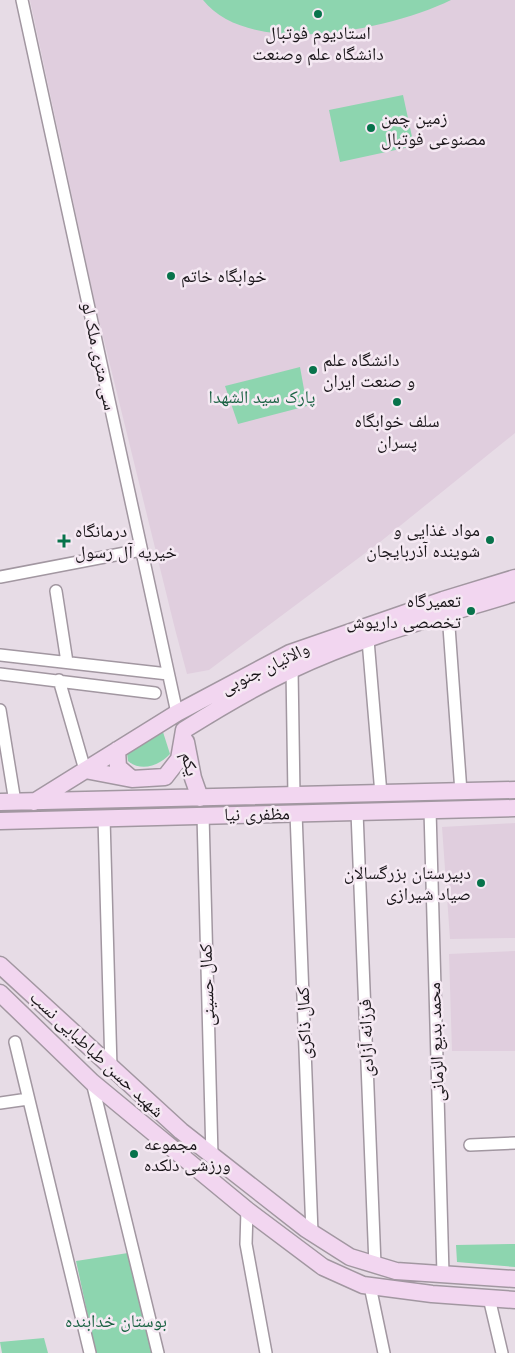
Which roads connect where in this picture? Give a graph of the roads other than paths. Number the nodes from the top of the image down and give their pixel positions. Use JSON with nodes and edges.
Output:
{"nodes":[{"id":1,"x":22,"y":0,"type":"edge"},
{"id":2,"x":141,"y":550,"type":"junction"},
{"id":3,"x":0,"y":577,"type":"edge"},
{"id":4,"x":515,"y":578,"type":"edge"},
{"id":5,"x":56,"y":590,"type":"dead end"},
{"id":6,"x":515,"y":593,"type":"edge"},
{"id":7,"x":448,"y":613,"type":"junction"},
{"id":8,"x":368,"y":640,"type":"junction"},
{"id":9,"x":290,"y":653,"type":"junction"},
{"id":10,"x":0,"y":655,"type":"edge"},
{"id":11,"x":66,"y":662,"type":"junction"},
{"id":12,"x":292,"y":669,"type":"junction"},
{"id":13,"x":0,"y":674,"type":"edge"},
{"id":14,"x":168,"y":674,"type":"junction"},
{"id":15,"x":59,"y":680,"type":"junction"},
{"id":16,"x":155,"y":693,"type":"dead end"},
{"id":17,"x":0,"y":710,"type":"edge"},
{"id":18,"x":177,"y":713,"type":"junction"},
{"id":19,"x":184,"y":730,"type":"junction"},
{"id":20,"x":117,"y":750,"type":"junction"},
{"id":21,"x":84,"y":770,"type":"junction"},
{"id":22,"x":132,"y":778,"type":"junction"},
{"id":23,"x":515,"y":790,"type":"edge"},
{"id":24,"x":461,"y":792,"type":"junction"},
{"id":25,"x":381,"y":794,"type":"junction"},
{"id":26,"x":294,"y":796,"type":"junction"},
{"id":27,"x":200,"y":798,"type":"junction"},
{"id":28,"x":8,"y":802,"type":"edge"},
{"id":29,"x":34,"y":802,"type":"junction"},
{"id":30,"x":515,"y":808,"type":"edge"},
{"id":31,"x":430,"y":810,"type":"junction"},
{"id":32,"x":356,"y":812,"type":"junction"},
{"id":33,"x":296,"y":813,"type":"junction"},
{"id":34,"x":203,"y":815,"type":"junction"},
{"id":35,"x":104,"y":818,"type":"junction"},
{"id":36,"x":0,"y":821,"type":"edge"},
{"id":37,"x":0,"y":965,"type":"edge"},
{"id":38,"x":0,"y":993,"type":"edge"},
{"id":39,"x":52,"y":1013,"type":"junction"},
{"id":40,"x":41,"y":1033,"type":"junction"},
{"id":41,"x":15,"y":1042,"type":"dead end"},
{"id":42,"x":111,"y":1068,"type":"junction"},
{"id":43,"x":92,"y":1082,"type":"junction"},
{"id":44,"x":28,"y":1098,"type":"junction"},
{"id":45,"x":0,"y":1103,"type":"edge"},
{"id":46,"x":515,"y":1144,"type":"edge"},
{"id":47,"x":470,"y":1145,"type":"dead end"},
{"id":48,"x":212,"y":1156,"type":"junction"},
{"id":49,"x":247,"y":1210,"type":"junction"},
{"id":50,"x":312,"y":1233,"type":"junction"},
{"id":51,"x":375,"y":1265,"type":"junction"},
{"id":52,"x":443,"y":1274,"type":"junction"},
{"id":53,"x":515,"y":1279,"type":"edge"},
{"id":54,"x":370,"y":1286,"type":"junction"},
{"id":55,"x":489,"y":1298,"type":"junction"},
{"id":56,"x":515,"y":1300,"type":"edge"},
{"id":57,"x":90,"y":1353,"type":"edge"},
{"id":58,"x":158,"y":1353,"type":"edge"},
{"id":59,"x":266,"y":1353,"type":"edge"},
{"id":60,"x":384,"y":1353,"type":"edge"},
{"id":61,"x":502,"y":1353,"type":"edge"}],
"edges":[{"from":1,"to":2,"type":"street","name":"سی متری ملک لو"},
{"from":2,"to":3,"type":"street"},
{"from":2,"to":14,"type":"street","name":"سی متری ملک لو"},
{"from":4,"to":9,"type":"main road","name":"والائیان جنوبی"},
{"from":5,"to":11,"type":"street"},
{"from":6,"to":7,"type":"main road","name":"والائیان جنوبی"},
{"from":7,"to":8,"type":"main road","name":"والائیان جنوبی"},
{"from":7,"to":24,"type":"street"},
{"from":8,"to":12,"type":"main road","name":"والائیان جنوبی"},
{"from":8,"to":25,"type":"street"},
{"from":9,"to":12,"type":"main road"},
{"from":9,"to":18,"type":"main road","name":"والائیان جنوبی"},
{"from":10,"to":11,"type":"street"},
{"from":11,"to":14,"type":"street"},
{"from":12,"to":19,"type":"main road","name":"والائیان جنوبی"},
{"from":12,"to":26,"type":"street"},
{"from":13,"to":15,"type":"street"},
{"from":14,"to":18,"type":"street","name":"سی متری ملک لو"},
{"from":15,"to":16,"type":"street"},
{"from":15,"to":21,"type":"street"},
{"from":17,"to":28,"type":"street"},
{"from":18,"to":20,"type":"main road","name":"والائیان جنوبی"},
{"from":19,"to":22,"type":"main road"},
{"from":19,"to":27,"type":"main road","name":"یکم"},
{"from":20,"to":21,"type":"main road","name":"والائیان جنوبی"},
{"from":20,"to":22,"type":"main road"},
{"from":21,"to":22,"type":"main road"},
{"from":21,"to":29,"type":"main road","name":"والائیان جنوبی"},
{"from":23,"to":24,"type":"main road","name":"مظفری نیا"},
{"from":24,"to":25,"type":"main road","name":"مظفری نیا"},
{"from":25,"to":26,"type":"main road","name":"مظفری نیا"},
{"from":26,"to":27,"type":"main road","name":"مظفری نیا"},
{"from":27,"to":29,"type":"main road","name":"مظفری نیا"},
{"from":28,"to":29,"type":"main road","name":"مظفری نیا"},
{"from":30,"to":31,"type":"main road","name":"مظفری نیا"},
{"from":31,"to":32,"type":"main road","name":"مظفری نیا"},
{"from":31,"to":52,"type":"street","name":"محمد بدیع الزمانی"},
{"from":32,"to":33,"type":"main road","name":"مظفری نیا"},
{"from":32,"to":51,"type":"street","name":"فرزانه آزادی"},
{"from":33,"to":34,"type":"main road","name":"مظفری نیا"},
{"from":33,"to":50,"type":"street","name":"کمال ذاکری"},
{"from":34,"to":35,"type":"main road","name":"مظفری نیا"},
{"from":34,"to":48,"type":"street","name":"کمال حسینی"},
{"from":35,"to":36,"type":"main road","name":"مظفری نیا"},
{"from":35,"to":42,"type":"street"},
{"from":37,"to":39,"type":"main road","name":"شهید حسن طباطبایی نسب"},
{"from":38,"to":40,"type":"main road","name":"شهید حسن طباطبایی نسب"},
{"from":39,"to":40,"type":"main road"},
{"from":39,"to":42,"type":"main road","name":"شهید حسن طباطبایی نسب"},
{"from":40,"to":43,"type":"main road","name":"شهید حسن طباطبایی نسب"},
{"from":41,"to":44,"type":"street"},
{"from":42,"to":48,"type":"main road","name":"شهید حسن طباطبایی نسب"},
{"from":43,"to":49,"type":"main road","name":"شهید حسن طباطبایی نسب"},
{"from":43,"to":58,"type":"street"},
{"from":44,"to":45,"type":"street"},
{"from":44,"to":57,"type":"street"},
{"from":46,"to":47,"type":"street"},
{"from":48,"to":50,"type":"main road","name":"شهید حسن طباطبایی نسب"},
{"from":49,"to":54,"type":"main road","name":"شهید حسن طباطبایی نسب"},
{"from":49,"to":59,"type":"street"},
{"from":50,"to":51,"type":"main road","name":"شهید حسن طباطبایی نسب"},
{"from":51,"to":52,"type":"main road","name":"شهید حسن طباطبایی نسب"},
{"from":52,"to":53,"type":"main road","name":"شهید حسن طباطبایی نسب"},
{"from":54,"to":55,"type":"main road","name":"شهید حسن طباطبایی نسب"},
{"from":54,"to":60,"type":"street"},
{"from":55,"to":56,"type":"main road","name":"شهید حسن طباطبایی نسب"},
{"from":55,"to":61,"type":"street"}]}
